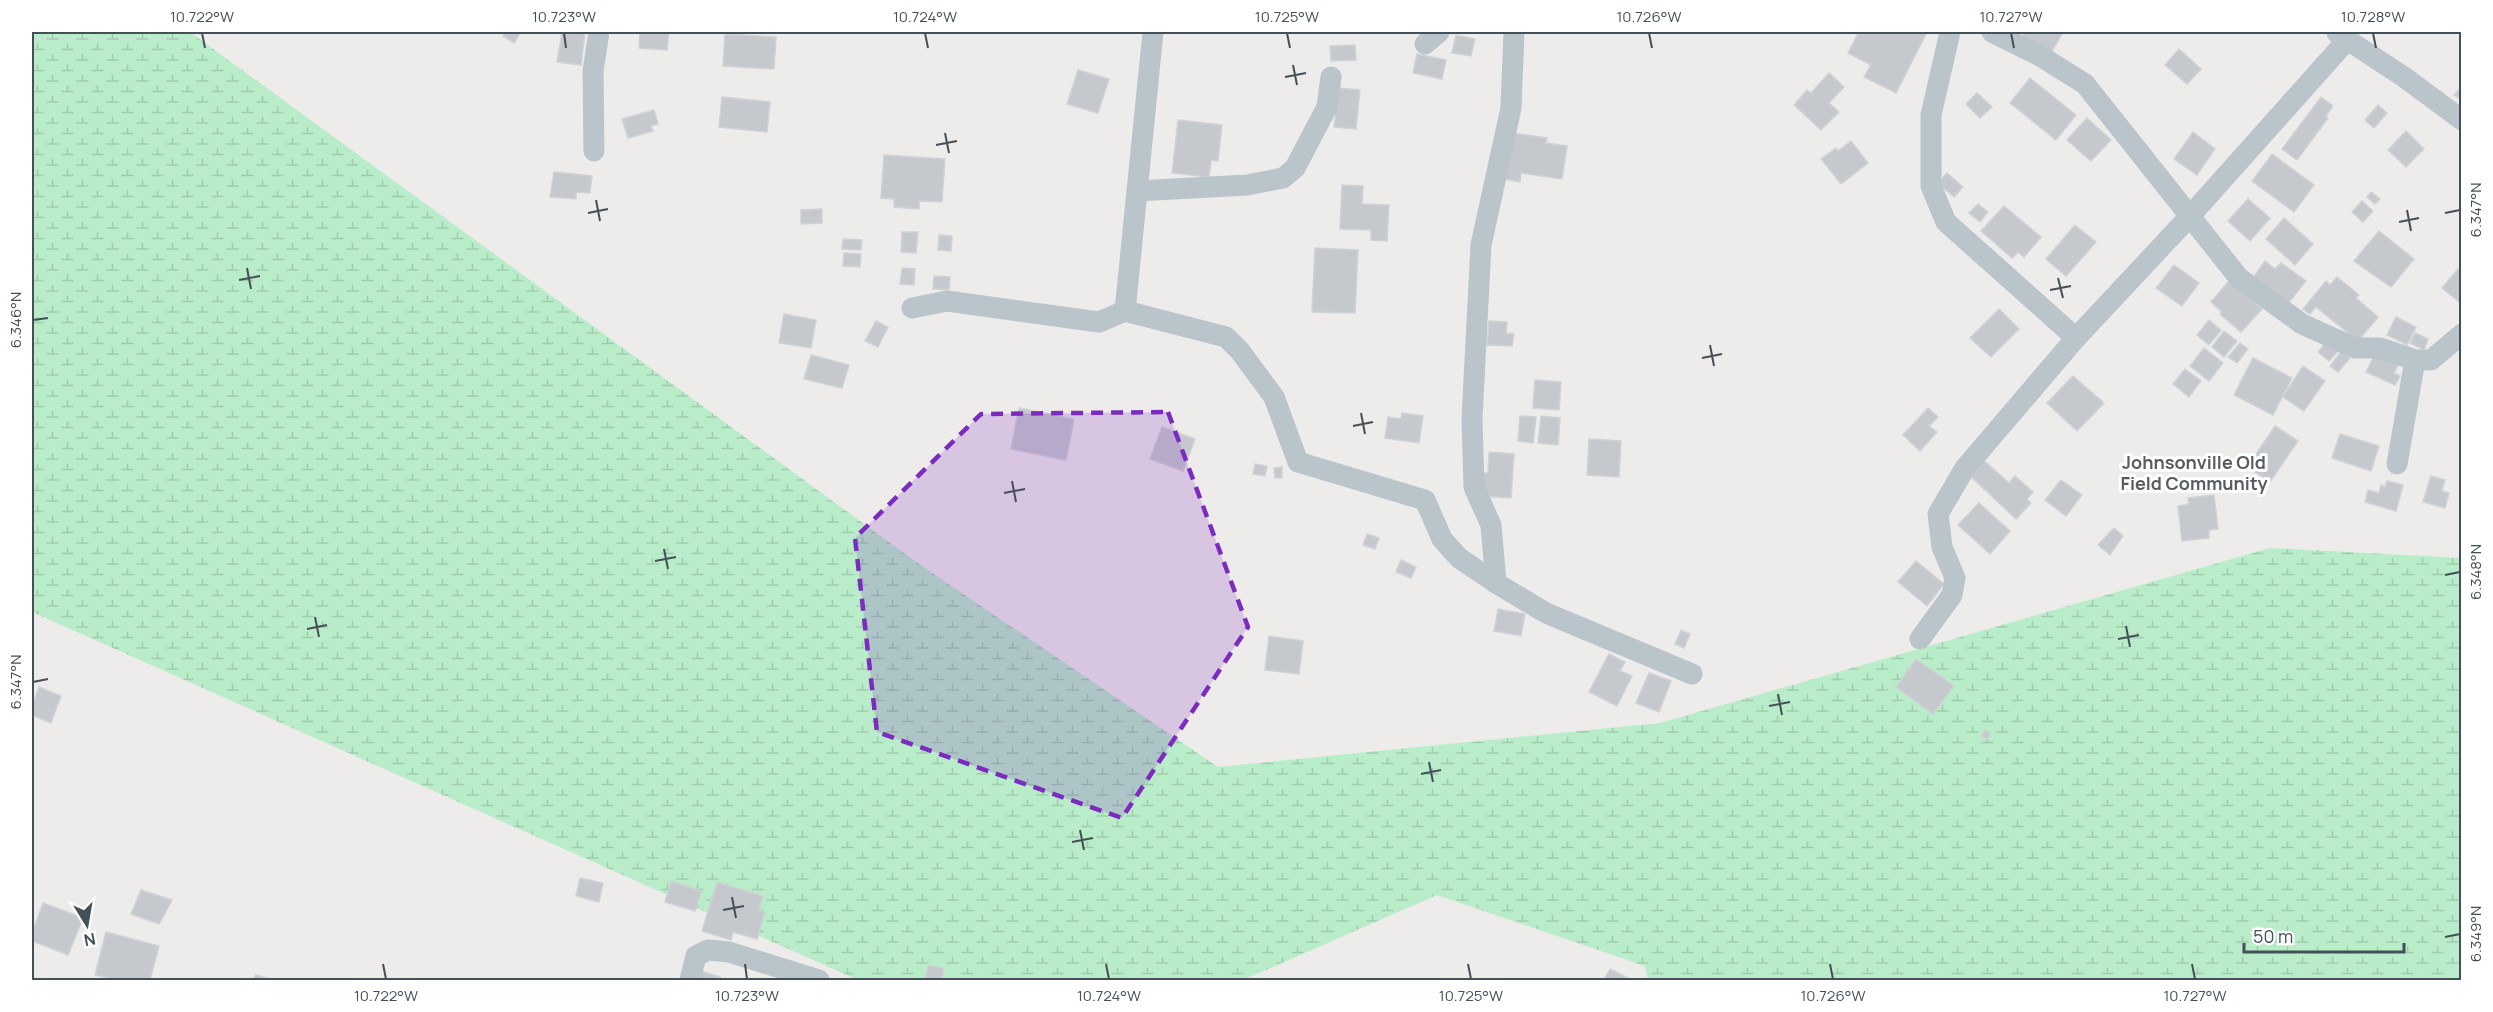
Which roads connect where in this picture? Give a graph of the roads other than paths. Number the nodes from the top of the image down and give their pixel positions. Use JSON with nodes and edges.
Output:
{"nodes":[{"id":1,"x":599,"y":32,"type":"edge"},
{"id":2,"x":1153,"y":32,"type":"edge"},
{"id":3,"x":1514,"y":32,"type":"edge"},
{"id":4,"x":1950,"y":32,"type":"edge"},
{"id":5,"x":1992,"y":32,"type":"edge"},
{"id":6,"x":2341,"y":35,"type":"edge"},
{"id":7,"x":1331,"y":77,"type":"dead end"},
{"id":8,"x":2462,"y":120,"type":"edge"},
{"id":9,"x":594,"y":151,"type":"dead end"},
{"id":10,"x":1137,"y":191,"type":"junction"},
{"id":11,"x":2190,"y":216,"type":"junction"},
{"id":12,"x":912,"y":308,"type":"dead end"},
{"id":13,"x":1125,"y":311,"type":"junction"},
{"id":14,"x":2462,"y":334,"type":"edge"},
{"id":15,"x":2076,"y":338,"type":"junction"},
{"id":16,"x":2415,"y":360,"type":"junction"},
{"id":17,"x":2397,"y":464,"type":"dead end"},
{"id":18,"x":1496,"y":583,"type":"junction"},
{"id":19,"x":1920,"y":639,"type":"dead end"},
{"id":20,"x":1692,"y":674,"type":"dead end"},
{"id":21,"x":690,"y":981,"type":"edge"},
{"id":22,"x":819,"y":981,"type":"edge"}],
"edges":[{"from":1,"to":9,"type":"street"},
{"from":2,"to":10,"type":"street"},
{"from":3,"to":18,"type":"street"},
{"from":4,"to":15,"type":"street"},
{"from":5,"to":11,"type":"street"},
{"from":6,"to":8,"type":"street"},
{"from":6,"to":11,"type":"street"},
{"from":7,"to":10,"type":"street"},
{"from":10,"to":13,"type":"street"},
{"from":11,"to":15,"type":"street"},
{"from":11,"to":16,"type":"street"},
{"from":12,"to":13,"type":"street"},
{"from":13,"to":18,"type":"street"},
{"from":14,"to":16,"type":"street"},
{"from":15,"to":19,"type":"street"},
{"from":16,"to":17,"type":"street"},
{"from":18,"to":20,"type":"street"},
{"from":21,"to":22,"type":"street"}]}
